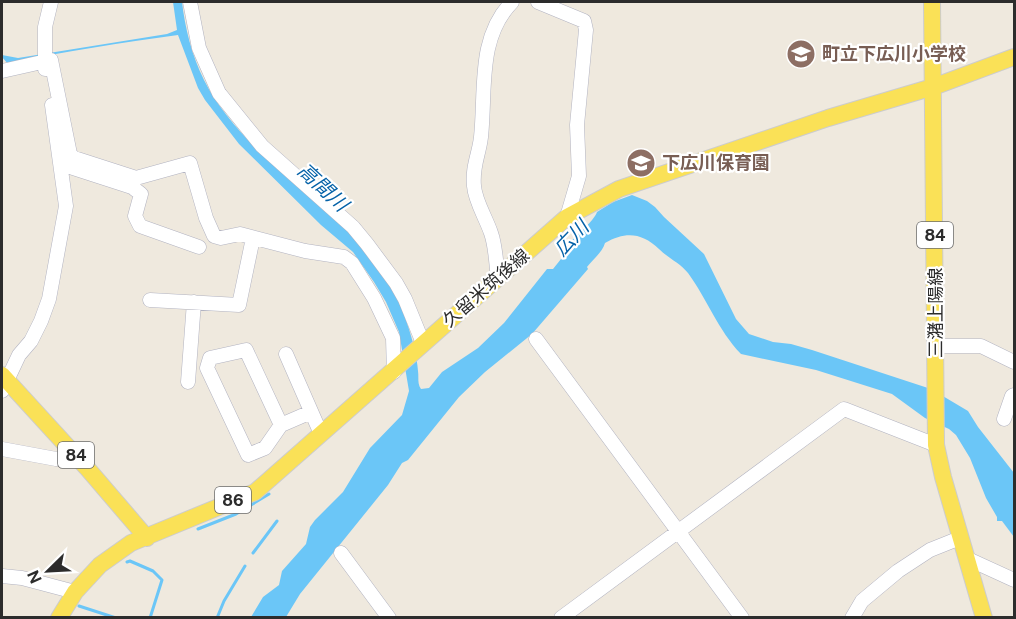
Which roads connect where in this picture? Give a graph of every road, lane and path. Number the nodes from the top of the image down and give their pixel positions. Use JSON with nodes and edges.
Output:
{"nodes":[{"id":1,"x":51,"y":2,"type":"edge"},
{"id":2,"x":190,"y":2,"type":"edge"},
{"id":3,"x":512,"y":2,"type":"edge"},
{"id":4,"x":538,"y":2,"type":"edge"},
{"id":5,"x":932,"y":2,"type":"edge"},
{"id":6,"x":1014,"y":57,"type":"edge"},
{"id":7,"x":44,"y":58,"type":"junction"},
{"id":8,"x":2,"y":71,"type":"edge"},
{"id":9,"x":933,"y":87,"type":"junction"},
{"id":10,"x":62,"y":164,"type":"junction"},
{"id":11,"x":567,"y":217,"type":"junction"},
{"id":12,"x":253,"y":238,"type":"junction"},
{"id":13,"x":199,"y":247,"type":"dead end"},
{"id":14,"x":498,"y":278,"type":"junction"},
{"id":15,"x":150,"y":300,"type":"dead end"},
{"id":16,"x":194,"y":302,"type":"junction"},
{"id":17,"x":536,"y":339,"type":"dead end"},
{"id":18,"x":421,"y":345,"type":"junction"},
{"id":19,"x":936,"y":346,"type":"junction"},
{"id":20,"x":286,"y":354,"type":"dead end"},
{"id":21,"x":1014,"y":362,"type":"edge"},
{"id":22,"x":397,"y":368,"type":"junction"},
{"id":23,"x":188,"y":382,"type":"dead end"},
{"id":24,"x":3,"y":383,"type":"edge"},
{"id":25,"x":1014,"y":395,"type":"edge"},
{"id":26,"x":311,"y":412,"type":"junction"},
{"id":27,"x":1004,"y":419,"type":"dead end"},
{"id":28,"x":281,"y":425,"type":"junction"},
{"id":29,"x":321,"y":434,"type":"junction"},
{"id":30,"x":936,"y":440,"type":"junction"},
{"id":31,"x":2,"y":449,"type":"edge"},
{"id":32,"x":56,"y":459,"type":"dead end"},
{"id":33,"x":677,"y":531,"type":"junction"},
{"id":34,"x":147,"y":538,"type":"junction"},
{"id":35,"x":960,"y":538,"type":"junction"},
{"id":36,"x":341,"y":553,"type":"dead end"},
{"id":37,"x":966,"y":558,"type":"junction"},
{"id":38,"x":2,"y":576,"type":"edge"},
{"id":39,"x":1014,"y":580,"type":"edge"},
{"id":40,"x":75,"y":592,"type":"junction"},
{"id":41,"x":59,"y":618,"type":"edge"},
{"id":42,"x":389,"y":618,"type":"edge"},
{"id":43,"x":561,"y":618,"type":"edge"},
{"id":44,"x":742,"y":618,"type":"edge"},
{"id":45,"x":852,"y":618,"type":"edge"},
{"id":46,"x":984,"y":618,"type":"edge"}],
"edges":[{"from":1,"to":7,"type":"street"},
{"from":2,"to":18,"type":"street"},
{"from":3,"to":14,"type":"street"},
{"from":4,"to":11,"type":"street"},
{"from":5,"to":9,"type":"main road","name":"三潴上陽線","number":"84"},
{"from":6,"to":9,"type":"main road","name":"久留米筑後線","number":"86"},
{"from":7,"to":8,"type":"street"},
{"from":7,"to":10,"type":"street"},
{"from":7,"to":12,"type":"street"},
{"from":9,"to":11,"type":"main road","name":"久留米筑後線","number":"86"},
{"from":9,"to":19,"type":"main road","name":"三潴上陽線","number":"84"},
{"from":10,"to":13,"type":"street"},
{"from":10,"to":24,"type":"street"},
{"from":11,"to":14,"type":"main road","name":"久留米筑後線","number":"86"},
{"from":12,"to":16,"type":"street"},
{"from":12,"to":22,"type":"street"},
{"from":14,"to":18,"type":"main road","name":"久留米筑後線","number":"86"},
{"from":15,"to":16,"type":"street"},
{"from":16,"to":23,"type":"street"},
{"from":17,"to":33,"type":"street"},
{"from":18,"to":22,"type":"main road","name":"久留米筑後線","number":"86"},
{"from":19,"to":21,"type":"street"},
{"from":19,"to":30,"type":"main road","name":"三潴上陽線","number":"84"},
{"from":20,"to":26,"type":"street"},
{"from":22,"to":29,"type":"main road","name":"久留米筑後線","number":"86"},
{"from":24,"to":34,"type":"main road","number":"84"},
{"from":25,"to":27,"type":"street"},
{"from":26,"to":28,"type":"street"},
{"from":26,"to":29,"type":"street"},
{"from":28,"to":28,"type":"street"},
{"from":29,"to":34,"type":"main road","name":"久留米筑後線","number":"86"},
{"from":30,"to":33,"type":"street"},
{"from":30,"to":35,"type":"main road","name":"三潴上陽線","number":"84"},
{"from":31,"to":32,"type":"street"},
{"from":33,"to":43,"type":"street"},
{"from":33,"to":44,"type":"street"},
{"from":34,"to":40,"type":"main road","name":"久留米筑後線","number":"86"},
{"from":35,"to":37,"type":"main road","name":"三潴上陽線","number":"84"},
{"from":35,"to":45,"type":"street"},
{"from":36,"to":42,"type":"street"},
{"from":37,"to":39,"type":"street"},
{"from":37,"to":46,"type":"main road","name":"三潴上陽線","number":"84"},
{"from":38,"to":40,"type":"street"},
{"from":40,"to":41,"type":"main road","name":"久留米筑後線","number":"86"}]}
